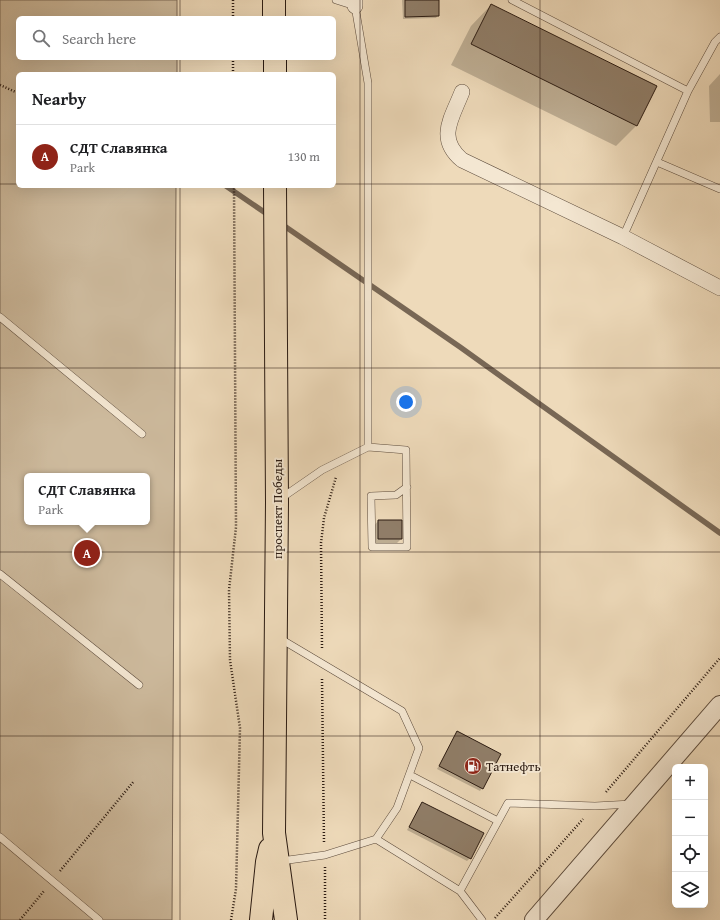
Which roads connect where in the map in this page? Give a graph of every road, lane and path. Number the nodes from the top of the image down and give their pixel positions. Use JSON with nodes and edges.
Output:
{"nodes":[{"id":1,"x":233,"y":0,"type":"edge"},
{"id":2,"x":274,"y":0,"type":"edge"},
{"id":3,"x":336,"y":0,"type":"edge"},
{"id":4,"x":512,"y":0,"type":"edge"},
{"id":5,"x":355,"y":3,"type":"edge"},
{"id":6,"x":233,"y":16,"type":"edge"},
{"id":7,"x":274,"y":16,"type":"edge"},
{"id":8,"x":720,"y":37,"type":"edge"},
{"id":9,"x":233,"y":60,"type":"edge"},
{"id":10,"x":275,"y":60,"type":"edge"},
{"id":11,"x":233,"y":72,"type":"edge"},
{"id":12,"x":275,"y":72,"type":"edge"},
{"id":13,"x":0,"y":85,"type":"edge"},
{"id":14,"x":688,"y":91,"type":"junction"},
{"id":15,"x":16,"y":92,"type":"edge"},
{"id":16,"x":462,"y":92,"type":"dead end"},
{"id":17,"x":656,"y":162,"type":"junction"},
{"id":18,"x":234,"y":188,"type":"edge"},
{"id":19,"x":275,"y":188,"type":"edge"},
{"id":20,"x":720,"y":189,"type":"edge"},
{"id":21,"x":623,"y":237,"type":"junction"},
{"id":22,"x":720,"y":288,"type":"edge"},
{"id":23,"x":0,"y":317,"type":"edge"},
{"id":24,"x":142,"y":434,"type":"dead end"},
{"id":25,"x":368,"y":447,"type":"junction"},
{"id":26,"x":341,"y":459,"type":"junction"},
{"id":27,"x":407,"y":486,"type":"junction"},
{"id":28,"x":277,"y":502,"type":"junction"},
{"id":29,"x":0,"y":574,"type":"edge"},
{"id":30,"x":276,"y":636,"type":"junction"},
{"id":31,"x":720,"y":658,"type":"edge"},
{"id":32,"x":322,"y":665,"type":"junction"},
{"id":33,"x":139,"y":685,"type":"dead end"},
{"id":34,"x":720,"y":705,"type":"edge"},
{"id":35,"x":410,"y":775,"type":"junction"},
{"id":36,"x":134,"y":781,"type":"dead end"},
{"id":37,"x":634,"y":804,"type":"junction"},
{"id":38,"x":595,"y":806,"type":"junction"},
{"id":39,"x":498,"y":821,"type":"junction"},
{"id":40,"x":274,"y":833,"type":"junction"},
{"id":41,"x":0,"y":837,"type":"edge"},
{"id":42,"x":376,"y":839,"type":"junction"},
{"id":43,"x":324,"y":855,"type":"junction"},
{"id":44,"x":279,"y":861,"type":"junction"},
{"id":45,"x":52,"y":880,"type":"junction"},
{"id":46,"x":460,"y":891,"type":"junction"},
{"id":47,"x":20,"y":920,"type":"edge"},
{"id":48,"x":99,"y":920,"type":"edge"},
{"id":49,"x":231,"y":920,"type":"edge"},
{"id":50,"x":261,"y":920,"type":"edge"},
{"id":51,"x":286,"y":920,"type":"edge"},
{"id":52,"x":325,"y":920,"type":"edge"},
{"id":53,"x":482,"y":920,"type":"edge"},
{"id":54,"x":493,"y":920,"type":"edge"},
{"id":55,"x":534,"y":920,"type":"edge"}],
"edges":[{"from":1,"to":6,"type":"path"},
{"from":2,"to":7,"type":"main road"},
{"from":3,"to":5,"type":"lane"},
{"from":4,"to":14,"type":"lane"},
{"from":5,"to":25,"type":"lane"},
{"from":8,"to":14,"type":"lane"},
{"from":9,"to":11,"type":"path"},
{"from":10,"to":12,"type":"main road"},
{"from":13,"to":15,"type":"path"},
{"from":14,"to":17,"type":"lane"},
{"from":16,"to":21,"type":"street"},
{"from":17,"to":20,"type":"lane"},
{"from":17,"to":21,"type":"lane"},
{"from":18,"to":49,"type":"path"},
{"from":19,"to":28,"type":"main road","name":"проспект Победы"},
{"from":21,"to":22,"type":"street"},
{"from":23,"to":24,"type":"lane"},
{"from":25,"to":26,"type":"lane"},
{"from":25,"to":27,"type":"lane"},
{"from":26,"to":28,"type":"lane"},
{"from":26,"to":32,"type":"path"},
{"from":27,"to":27,"type":"lane"},
{"from":28,"to":30,"type":"main road","name":"проспект Победы"},
{"from":29,"to":33,"type":"lane"},
{"from":30,"to":32,"type":"lane"},
{"from":30,"to":40,"type":"main road","name":"проспект Победы"},
{"from":31,"to":38,"type":"path"},
{"from":32,"to":35,"type":"lane"},
{"from":32,"to":43,"type":"path"},
{"from":34,"to":37,"type":"street"},
{"from":35,"to":39,"type":"lane"},
{"from":35,"to":42,"type":"lane"},
{"from":36,"to":45,"type":"path"},
{"from":37,"to":38,"type":"lane"},
{"from":37,"to":55,"type":"street"},
{"from":38,"to":39,"type":"lane"},
{"from":38,"to":54,"type":"path"},
{"from":39,"to":46,"type":"lane"},
{"from":40,"to":44,"type":"main road"},
{"from":40,"to":50,"type":"main road"},
{"from":41,"to":45,"type":"lane"},
{"from":42,"to":43,"type":"lane"},
{"from":42,"to":46,"type":"lane"},
{"from":43,"to":44,"type":"lane"},
{"from":43,"to":52,"type":"path"},
{"from":44,"to":51,"type":"main road"},
{"from":45,"to":47,"type":"path"},
{"from":45,"to":48,"type":"lane"},
{"from":46,"to":53,"type":"lane"}]}
